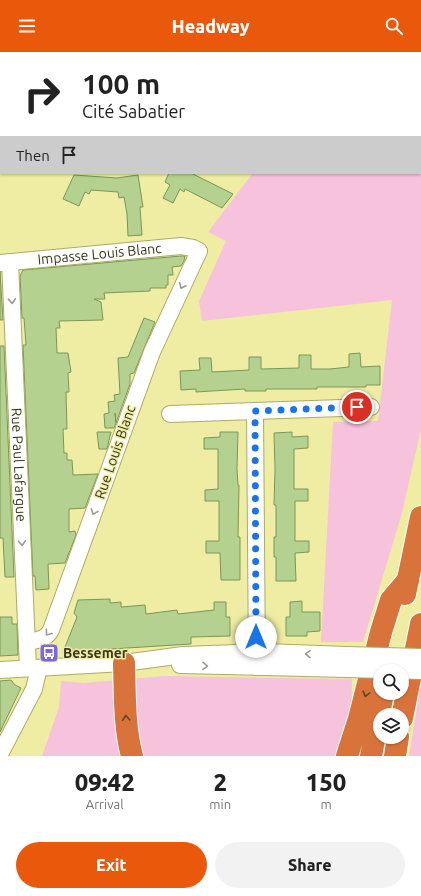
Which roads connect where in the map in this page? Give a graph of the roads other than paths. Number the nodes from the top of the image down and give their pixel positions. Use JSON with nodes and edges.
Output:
{"nodes":[{"id":1,"x":199,"y":251,"type":"joint"},
{"id":2,"x":5,"y":262,"type":"edge"},
{"id":3,"x":372,"y":407,"type":"dead end"},
{"id":4,"x":255,"y":411,"type":"junction"},
{"id":5,"x":170,"y":414,"type":"dead end"},
{"id":6,"x":421,"y":517,"type":"edge"},
{"id":7,"x":408,"y":580,"type":"junction"},
{"id":8,"x":421,"y":624,"type":"edge"},
{"id":9,"x":27,"y":642,"type":"junction"},
{"id":10,"x":421,"y":657,"type":"edge"},
{"id":11,"x":257,"y":660,"type":"junction"},
{"id":12,"x":346,"y":662,"type":"junction"},
{"id":13,"x":124,"y":663,"type":"junction"},
{"id":14,"x":390,"y":664,"type":"edge"},
{"id":15,"x":34,"y":668,"type":"junction"},
{"id":16,"x":0,"y":670,"type":"edge"},
{"id":17,"x":421,"y":671,"type":"edge"},
{"id":18,"x":382,"y":700,"type":"edge"},
{"id":19,"x":404,"y":708,"type":"edge"},
{"id":20,"x":397,"y":744,"type":"edge"},
{"id":21,"x":0,"y":754,"type":"edge"},
{"id":22,"x":132,"y":756,"type":"edge"},
{"id":23,"x":347,"y":756,"type":"edge"},
{"id":24,"x":371,"y":756,"type":"edge"},
{"id":25,"x":395,"y":756,"type":"edge"}],
"edges":[{"from":1,"to":2,"type":"street","name":"Impasse Louis Blanc"},
{"from":1,"to":9,"type":"street","name":"Rue Louis Blanc","one_way":true},
{"from":2,"to":9,"type":"street","name":"Rue Paul Lafargue","one_way":true},
{"from":3,"to":4,"type":"street"},
{"from":4,"to":5,"type":"street"},
{"from":4,"to":11,"type":"street"},
{"from":6,"to":7,"type":"highway"},
{"from":7,"to":14,"type":"highway"},
{"from":7,"to":23,"type":"highway","one_way":true},
{"from":8,"to":19,"type":"highway"},
{"from":9,"to":15,"type":"street","name":"Rue Paul Lafargue"},
{"from":10,"to":12,"type":"street","bridge":true},
{"from":11,"to":12,"type":"street"},
{"from":11,"to":13,"type":"street"},
{"from":12,"to":17,"type":"street","bridge":true},
{"from":13,"to":15,"type":"street"},
{"from":22,"to":13,"type":"highway","one_way":true},
{"from":15,"to":16,"type":"street"},
{"from":15,"to":21,"type":"street","name":"Rue Paul Lafargue"},
{"from":18,"to":24,"type":"highway"},
{"from":20,"to":25,"type":"highway"}]}
